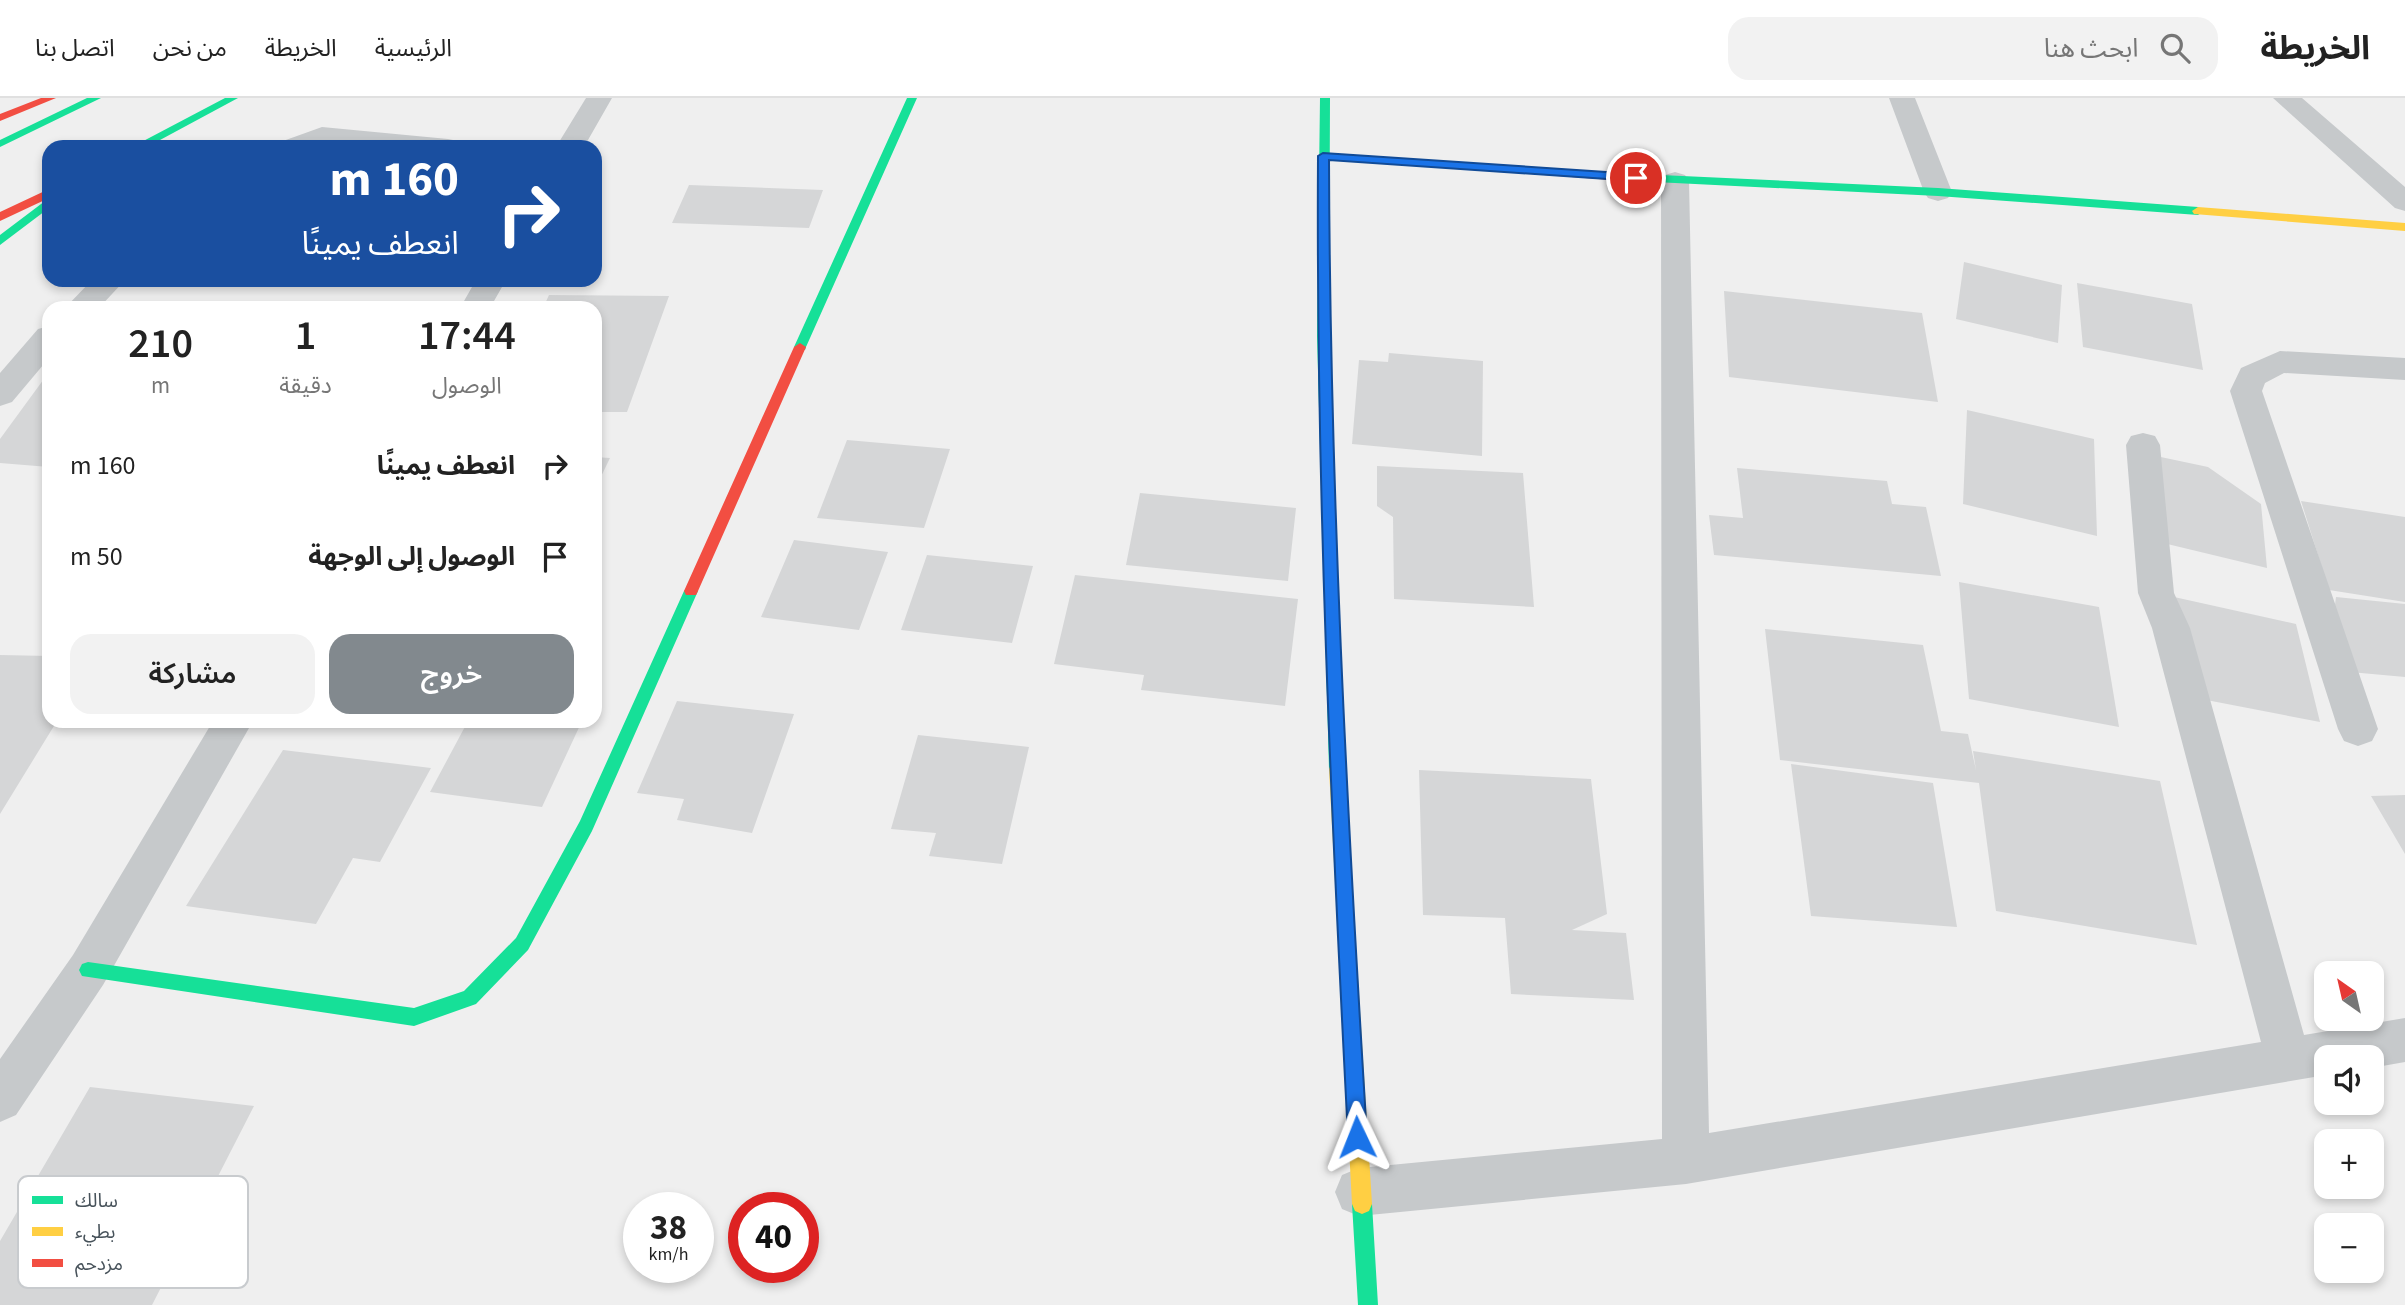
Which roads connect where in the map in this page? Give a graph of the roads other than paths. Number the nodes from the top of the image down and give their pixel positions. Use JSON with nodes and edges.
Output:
{"nodes":[{"id":1,"x":51,"y":98,"type":"edge"},
{"id":2,"x":96,"y":98,"type":"edge"},
{"id":3,"x":233,"y":98,"type":"edge"},
{"id":4,"x":599,"y":98,"type":"edge"},
{"id":5,"x":912,"y":98,"type":"edge"},
{"id":6,"x":1325,"y":98,"type":"edge"},
{"id":7,"x":1902,"y":98,"type":"edge"},
{"id":8,"x":2286,"y":98,"type":"edge"},
{"id":9,"x":0,"y":118,"type":"edge"},
{"id":10,"x":152,"y":140,"type":"edge"},
{"id":11,"x":310,"y":140,"type":"edge"},
{"id":12,"x":374,"y":140,"type":"edge"},
{"id":13,"x":574,"y":140,"type":"edge"},
{"id":14,"x":0,"y":144,"type":"edge"},
{"id":15,"x":1323,"y":156,"type":"junction"},
{"id":16,"x":1675,"y":181,"type":"junction"},
{"id":17,"x":1938,"y":192,"type":"junction"},
{"id":18,"x":42,"y":196,"type":"edge"},
{"id":19,"x":2405,"y":202,"type":"edge"},
{"id":20,"x":42,"y":208,"type":"edge"},
{"id":21,"x":0,"y":217,"type":"edge"},
{"id":22,"x":2405,"y":228,"type":"edge"},
{"id":23,"x":0,"y":241,"type":"edge"},
{"id":24,"x":102,"y":287,"type":"edge"},
{"id":25,"x":88,"y":301,"type":"edge"},
{"id":26,"x":42,"y":345,"type":"edge"},
{"id":27,"x":2405,"y":369,"type":"edge"},
{"id":28,"x":0,"y":394,"type":"edge"},
{"id":29,"x":2143,"y":445,"type":"dead end"},
{"id":30,"x":229,"y":728,"type":"edge"},
{"id":31,"x":2358,"y":729,"type":"dead end"},
{"id":32,"x":88,"y":970,"type":"junction"},
{"id":33,"x":2405,"y":1040,"type":"edge"},
{"id":34,"x":2288,"y":1059,"type":"junction"},
{"id":35,"x":0,"y":1099,"type":"edge"},
{"id":36,"x":1686,"y":1160,"type":"junction"},
{"id":37,"x":1359,"y":1192,"type":"junction"},
{"id":38,"x":1368,"y":1305,"type":"edge"}],
"edges":[{"from":1,"to":9,"type":"main road"},
{"from":2,"to":14,"type":"main road"},
{"from":3,"to":10,"type":"main road"},
{"from":4,"to":13,"type":"street"},
{"from":5,"to":32,"type":"main road"},
{"from":6,"to":15,"type":"main road"},
{"from":7,"to":17,"type":"street"},
{"from":8,"to":19,"type":"street"},
{"from":11,"to":12,"type":"street"},
{"from":15,"to":16,"type":"main road"},
{"from":15,"to":37,"type":"main road"},
{"from":16,"to":17,"type":"main road"},
{"from":16,"to":36,"type":"street"},
{"from":17,"to":22,"type":"main road"},
{"from":18,"to":21,"type":"main road"},
{"from":20,"to":23,"type":"main road"},
{"from":24,"to":25,"type":"street"},
{"from":26,"to":28,"type":"street"},
{"from":27,"to":31,"type":"street"},
{"from":29,"to":34,"type":"street"},
{"from":30,"to":32,"type":"street"},
{"from":32,"to":35,"type":"street"},
{"from":33,"to":34,"type":"street"},
{"from":34,"to":36,"type":"street"},
{"from":36,"to":37,"type":"street"},
{"from":37,"to":38,"type":"main road"}]}
